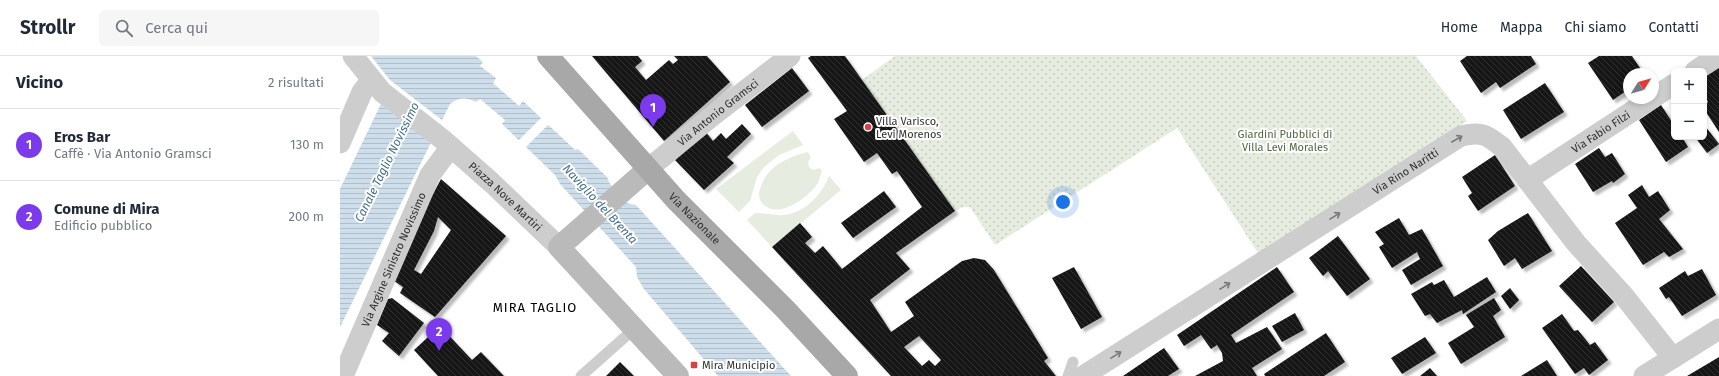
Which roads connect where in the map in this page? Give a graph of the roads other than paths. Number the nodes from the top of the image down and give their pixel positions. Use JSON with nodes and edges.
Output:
{"nodes":[{"id":1,"x":353,"y":56,"type":"edge"},
{"id":2,"x":548,"y":56,"type":"edge"},
{"id":3,"x":790,"y":56,"type":"edge"},
{"id":4,"x":1718,"y":56,"type":"edge"},
{"id":5,"x":1700,"y":68,"type":"edge"},
{"id":6,"x":377,"y":86,"type":"junction"},
{"id":7,"x":1671,"y":86,"type":"edge"},
{"id":8,"x":443,"y":141,"type":"junction"},
{"id":9,"x":340,"y":143,"type":"edge"},
{"id":10,"x":648,"y":169,"type":"junction"},
{"id":11,"x":1527,"y":180,"type":"junction"},
{"id":12,"x":559,"y":247,"type":"junction"},
{"id":13,"x":634,"y":329,"type":"junction"},
{"id":14,"x":1719,"y":329,"type":"edge"},
{"id":15,"x":1673,"y":358,"type":"junction"},
{"id":16,"x":1079,"y":373,"type":"edge"},
{"id":17,"x":343,"y":376,"type":"edge"},
{"id":18,"x":581,"y":376,"type":"edge"},
{"id":19,"x":678,"y":376,"type":"edge"},
{"id":20,"x":847,"y":376,"type":"edge"},
{"id":21,"x":1644,"y":376,"type":"edge"}],
"edges":[{"from":1,"to":6,"type":"street","name":"Piazza Nove Martiri"},
{"from":2,"to":10,"type":"main road","name":"Via Nazionale"},
{"from":3,"to":10,"type":"street","name":"Via Antonio Gramsci"},
{"from":4,"to":5,"type":"street"},
{"from":6,"to":8,"type":"street","name":"Piazza Nove Martiri"},
{"from":6,"to":9,"type":"street"},
{"from":7,"to":11,"type":"street","name":"Via Fabio Filzi"},
{"from":8,"to":12,"type":"street","name":"Piazza Nove Martiri"},
{"from":8,"to":17,"type":"street","name":"Via Argine Sinistro Novissimo"},
{"from":10,"to":12,"type":"street"},
{"from":10,"to":20,"type":"main road","name":"Via Nazionale"},
{"from":11,"to":15,"type":"street","name":"Via Rino Naritti"},
{"from":16,"to":11,"type":"street","name":"Via Rino Naritti","one_way":true},
{"from":12,"to":13,"type":"street","name":"Piazza Nove Martiri"},
{"from":13,"to":18,"type":"lane"},
{"from":13,"to":19,"type":"street","name":"Piazza Nove Martiri"},
{"from":14,"to":15,"type":"street"},
{"from":15,"to":21,"type":"street"}]}
